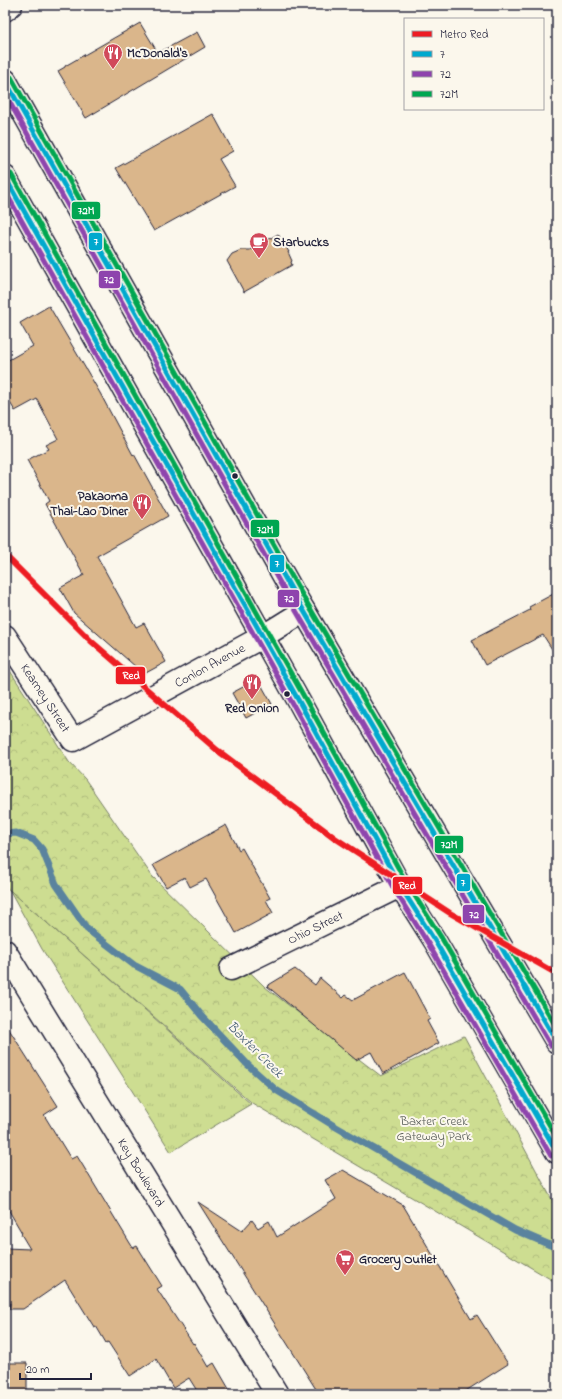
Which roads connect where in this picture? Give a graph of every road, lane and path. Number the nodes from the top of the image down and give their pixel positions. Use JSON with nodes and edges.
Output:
{"nodes":[{"id":1,"x":11,"y":5,"type":"edge"},
{"id":2,"x":5,"y":10,"type":"edge"},
{"id":3,"x":5,"y":80,"type":"edge"},
{"id":4,"x":5,"y":177,"type":"edge"},
{"id":5,"x":304,"y":612,"type":"junction"},
{"id":6,"x":5,"y":636,"type":"edge"},
{"id":7,"x":262,"y":637,"type":"junction"},
{"id":8,"x":73,"y":740,"type":"joint"},
{"id":9,"x":400,"y":886,"type":"junction"},
{"id":10,"x":5,"y":951,"type":"edge"},
{"id":11,"x":232,"y":969,"type":"dead end"},
{"id":12,"x":557,"y":1042,"type":"edge"},
{"id":13,"x":557,"y":1152,"type":"edge"},
{"id":14,"x":278,"y":1394,"type":"edge"}],
"edges":[{"from":1,"to":2,"type":"main road"},
{"from":3,"to":5,"type":"main road"},
{"from":4,"to":7,"type":"main road"},
{"from":5,"to":7,"type":"main road","name":"Conlon Avenue"},
{"from":5,"to":12,"type":"main road"},
{"from":6,"to":8,"type":"main road","name":"Kearney Street"},
{"from":7,"to":8,"type":"main road","name":"Conlon Avenue"},
{"from":7,"to":9,"type":"main road"},
{"from":9,"to":11,"type":"main road","name":"Ohio Street"},
{"from":9,"to":13,"type":"main road"},
{"from":10,"to":14,"type":"main road","name":"Key Boulevard"}]}
